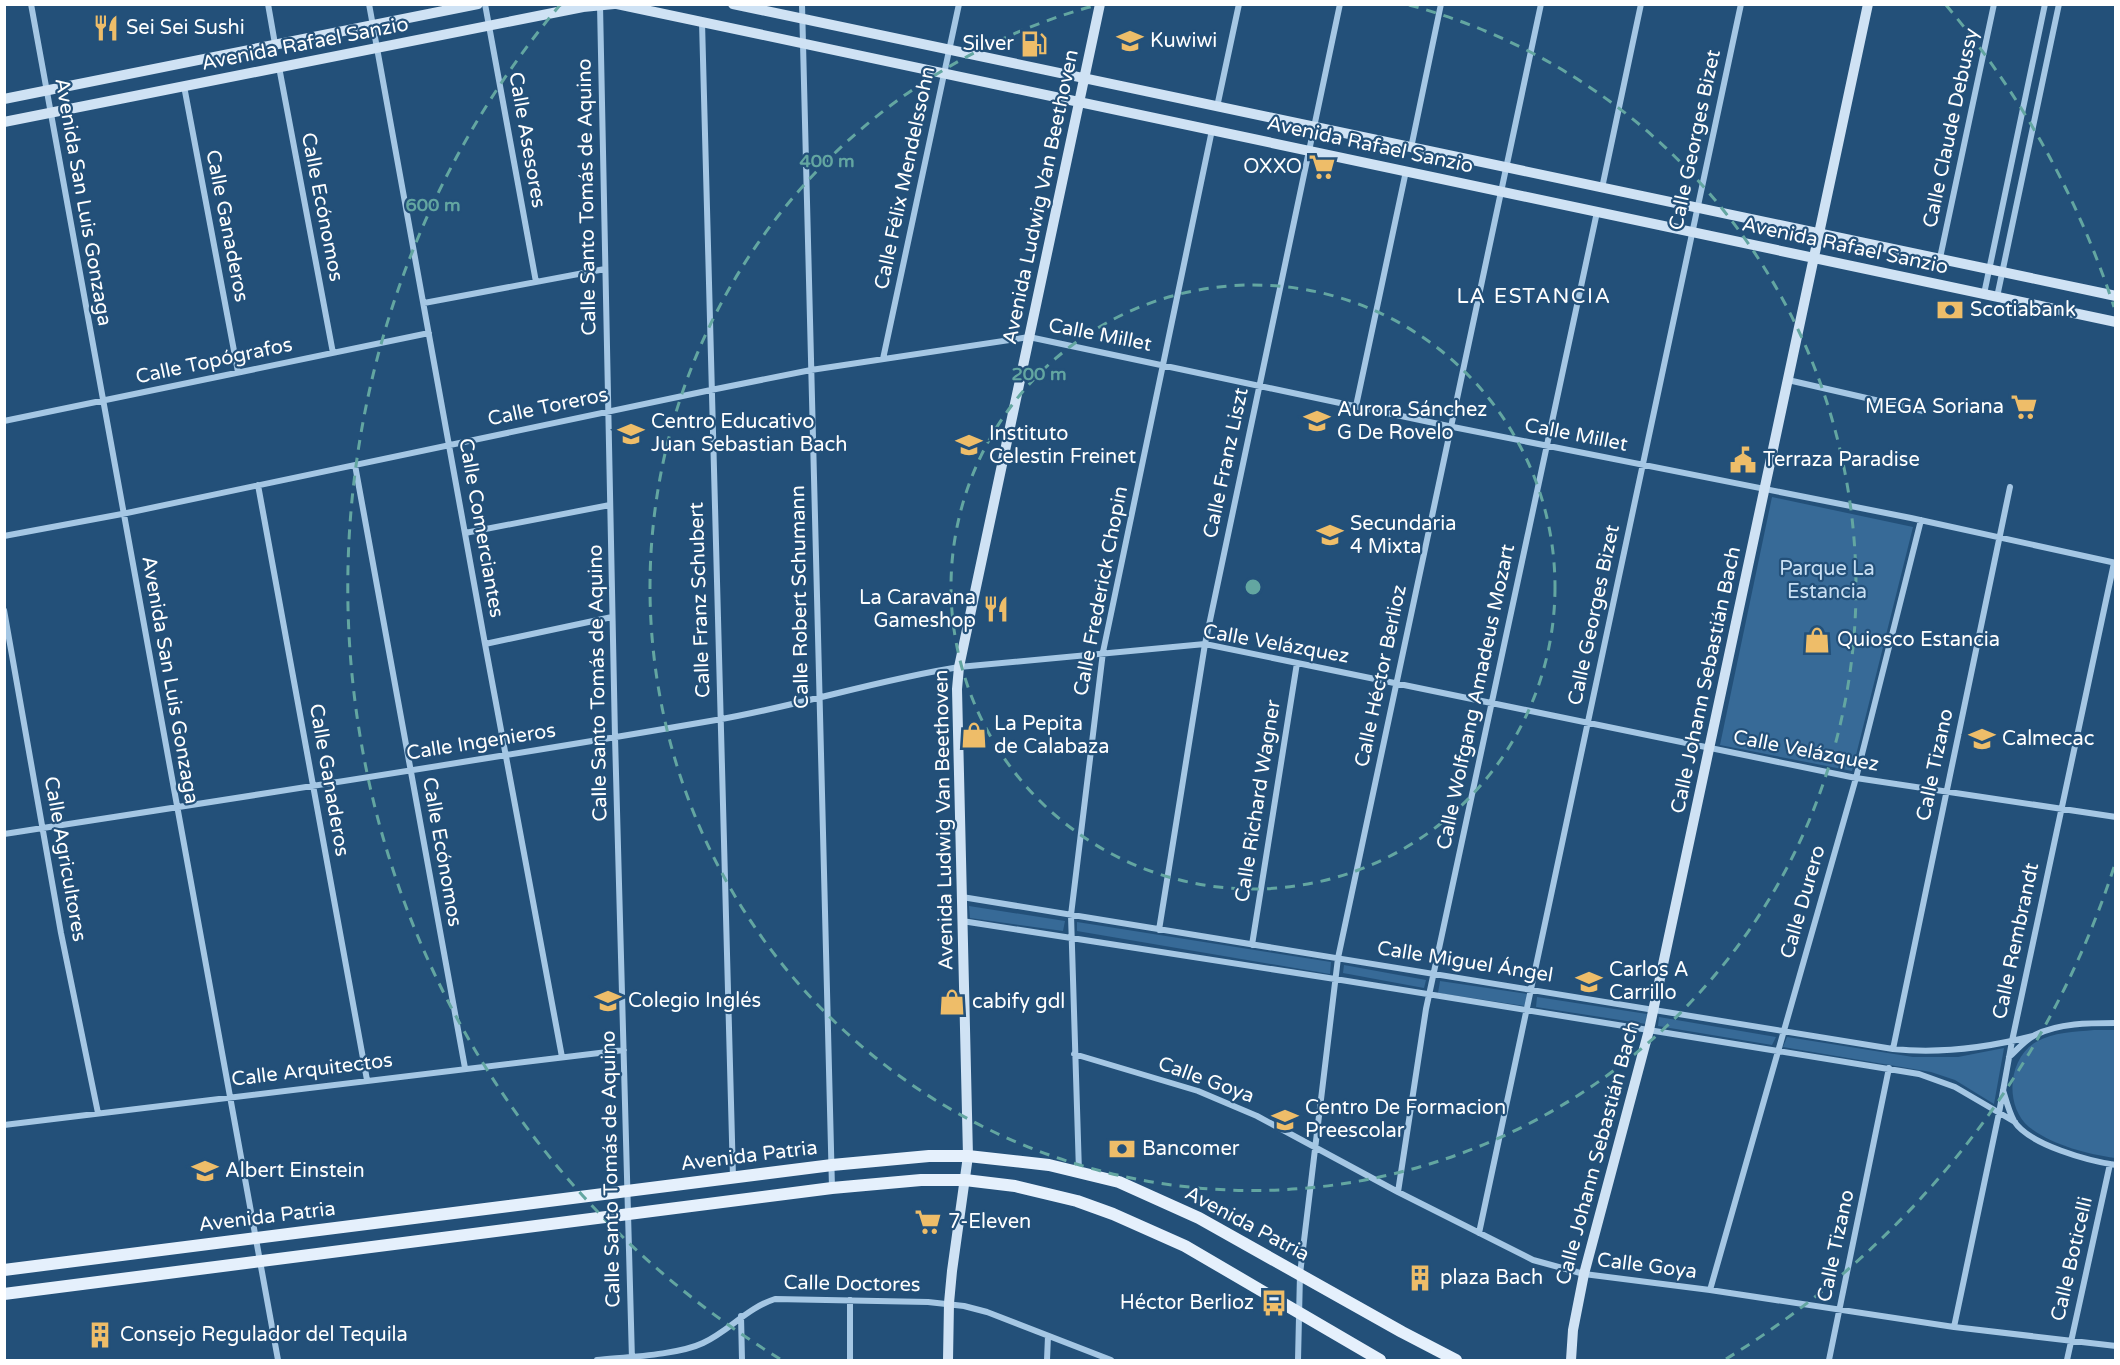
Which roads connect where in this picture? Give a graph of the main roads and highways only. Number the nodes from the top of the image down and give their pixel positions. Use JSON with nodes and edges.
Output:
{"nodes":[{"id":1,"x":478,"y":4,"type":"edge"},
{"id":2,"x":615,"y":4,"type":"edge"},
{"id":3,"x":733,"y":4,"type":"edge"},
{"id":4,"x":1100,"y":4,"type":"edge"},
{"id":5,"x":1868,"y":4,"type":"edge"},
{"id":6,"x":600,"y":5,"type":"edge"},
{"id":7,"x":1084,"y":80,"type":"junction"},
{"id":8,"x":4,"y":99,"type":"edge"},
{"id":9,"x":1079,"y":102,"type":"junction"},
{"id":10,"x":4,"y":122,"type":"edge"},
{"id":11,"x":1819,"y":234,"type":"junction"},
{"id":12,"x":1814,"y":258,"type":"junction"},
{"id":13,"x":2115,"y":296,"type":"edge"},
{"id":14,"x":2115,"y":322,"type":"edge"},
{"id":15,"x":968,"y":1156,"type":"junction"},
{"id":16,"x":965,"y":1180,"type":"junction"},
{"id":17,"x":4,"y":1270,"type":"edge"},
{"id":18,"x":4,"y":1294,"type":"edge"},
{"id":19,"x":948,"y":1360,"type":"edge"},
{"id":20,"x":1380,"y":1360,"type":"edge"},
{"id":21,"x":1456,"y":1360,"type":"edge"},
{"id":22,"x":1571,"y":1360,"type":"edge"}],
"edges":[{"from":1,"to":8,"type":"main road","name":"Avenida Rafael Sanzio"},
{"from":2,"to":6,"type":"main road","name":"Avenida Rafael Sanzio"},
{"from":2,"to":9,"type":"main road","name":"Avenida Rafael Sanzio"},
{"from":3,"to":7,"type":"main road","name":"Avenida Rafael Sanzio"},
{"from":4,"to":7,"type":"main road","name":"Avenida Ludwig Van Beethoven"},
{"from":5,"to":11,"type":"main road","name":"Calle Johann Sebastián Bach"},
{"from":6,"to":10,"type":"main road","name":"Avenida Rafael Sanzio"},
{"from":7,"to":9,"type":"main road","name":"Avenida Ludwig Van Beethoven"},
{"from":7,"to":11,"type":"main road","name":"Avenida Rafael Sanzio"},
{"from":9,"to":12,"type":"main road","name":"Avenida Rafael Sanzio"},
{"from":9,"to":15,"type":"main road","name":"Avenida Ludwig Van Beethoven"},
{"from":11,"to":12,"type":"main road","name":"Calle Johann Sebastián Bach"},
{"from":11,"to":13,"type":"main road","name":"Avenida Rafael Sanzio"},
{"from":12,"to":14,"type":"main road","name":"Avenida Rafael Sanzio"},
{"from":12,"to":22,"type":"main road","name":"Calle Johann Sebastián Bach"},
{"from":15,"to":16,"type":"main road","name":"Avenida Ludwig Van Beethoven"},
{"from":15,"to":17,"type":"main road","name":"Avenida Patria"},
{"from":15,"to":21,"type":"main road","name":"Avenida Patria"},
{"from":16,"to":18,"type":"main road"},
{"from":16,"to":19,"type":"main road","name":"Avenida Ludwig Van Beethoven"},
{"from":16,"to":20,"type":"main road"}]}
